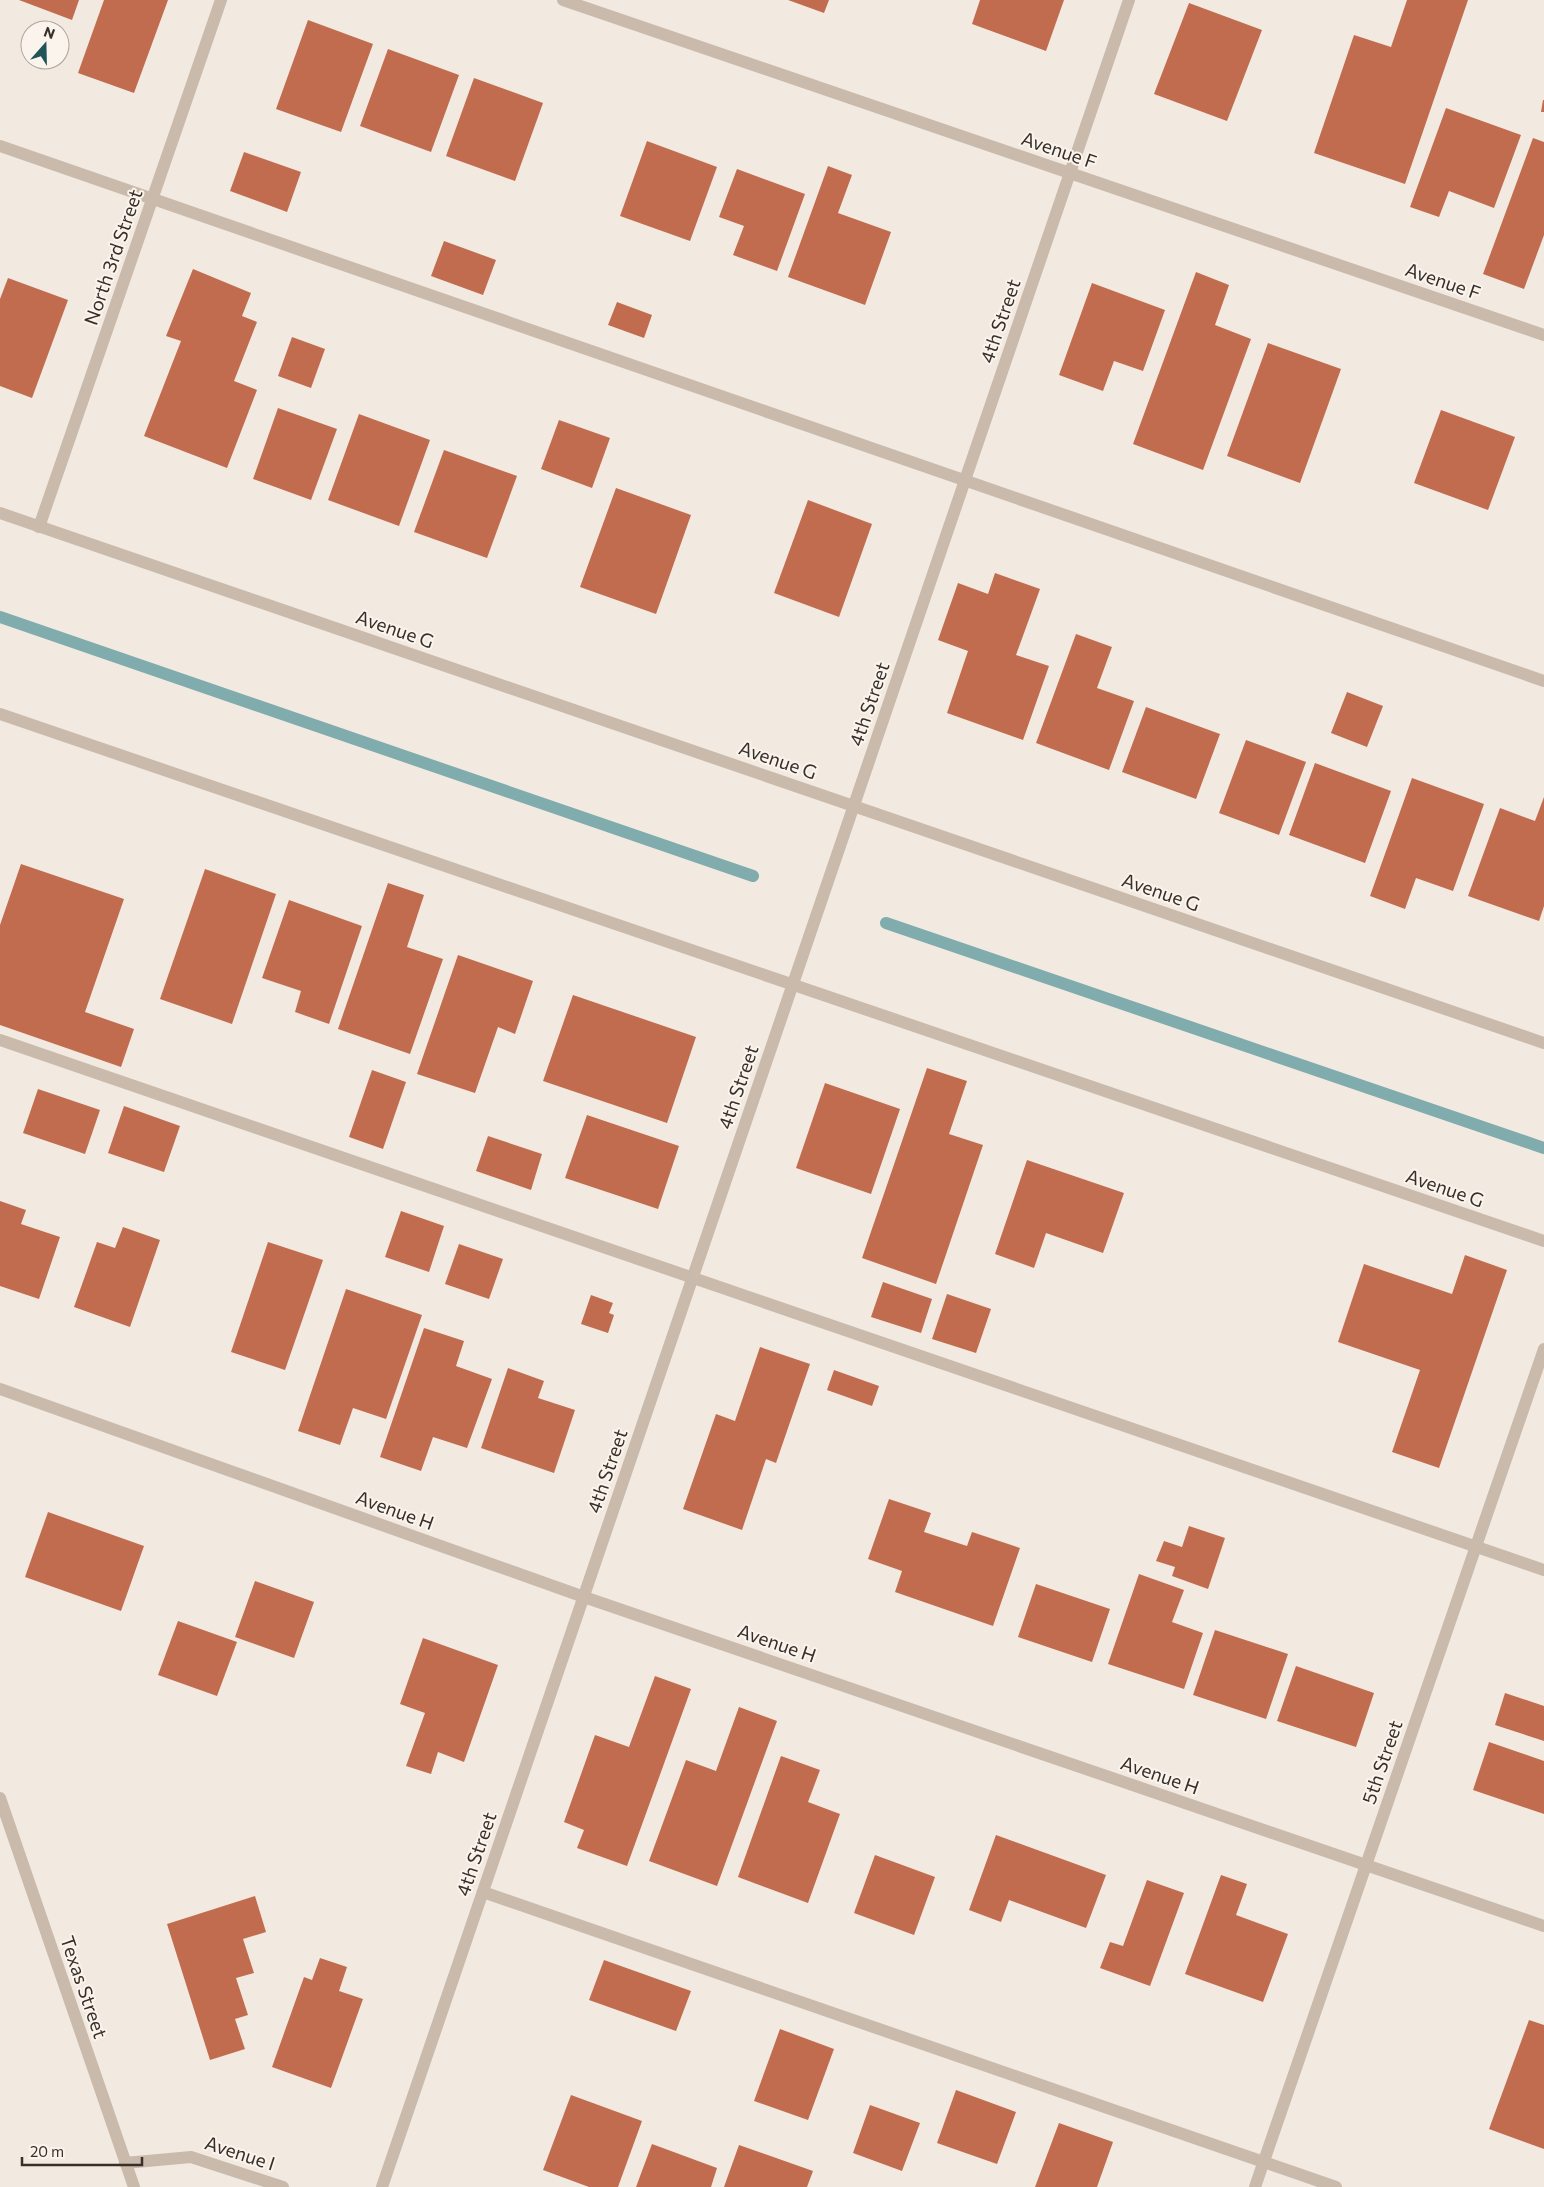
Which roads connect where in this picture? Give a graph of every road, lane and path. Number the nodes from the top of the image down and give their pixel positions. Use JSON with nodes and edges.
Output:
{"nodes":[{"id":1,"x":221,"y":0,"type":"edge"},
{"id":2,"x":563,"y":0,"type":"edge"},
{"id":3,"x":1129,"y":0,"type":"edge"},
{"id":4,"x":0,"y":146,"type":"edge"},
{"id":5,"x":1070,"y":174,"type":"junction"},
{"id":6,"x":153,"y":199,"type":"junction"},
{"id":7,"x":1544,"y":336,"type":"edge"},
{"id":8,"x":965,"y":480,"type":"junction"},
{"id":9,"x":0,"y":512,"type":"edge"},
{"id":10,"x":40,"y":527,"type":"junction"},
{"id":11,"x":1544,"y":681,"type":"edge"},
{"id":12,"x":0,"y":714,"type":"edge"},
{"id":13,"x":854,"y":806,"type":"junction"},
{"id":14,"x":792,"y":985,"type":"junction"},
{"id":15,"x":0,"y":1040,"type":"edge"},
{"id":16,"x":1544,"y":1043,"type":"edge"},
{"id":17,"x":1544,"y":1241,"type":"edge"},
{"id":18,"x":692,"y":1278,"type":"junction"},
{"id":19,"x":1544,"y":1350,"type":"edge"},
{"id":20,"x":0,"y":1389,"type":"edge"},
{"id":21,"x":1476,"y":1547,"type":"junction"},
{"id":22,"x":1544,"y":1570,"type":"edge"},
{"id":23,"x":584,"y":1597,"type":"junction"},
{"id":24,"x":0,"y":1798,"type":"edge"},
{"id":25,"x":1366,"y":1865,"type":"junction"},
{"id":26,"x":483,"y":1892,"type":"junction"},
{"id":27,"x":1544,"y":1926,"type":"edge"},
{"id":28,"x":1264,"y":2162,"type":"junction"},
{"id":29,"x":125,"y":2163,"type":"junction"},
{"id":30,"x":134,"y":2187,"type":"edge"},
{"id":31,"x":283,"y":2187,"type":"edge"},
{"id":32,"x":382,"y":2187,"type":"edge"},
{"id":33,"x":1255,"y":2187,"type":"edge"},
{"id":34,"x":1336,"y":2187,"type":"edge"}],
"edges":[{"from":1,"to":6,"type":"street","name":"North 3rd Street"},
{"from":2,"to":5,"type":"street","name":"Avenue F"},
{"from":3,"to":5,"type":"street","name":"4th Street"},
{"from":4,"to":6,"type":"street"},
{"from":5,"to":7,"type":"street","name":"Avenue F"},
{"from":5,"to":8,"type":"street","name":"4th Street"},
{"from":6,"to":8,"type":"street"},
{"from":6,"to":10,"type":"street","name":"North 3rd Street"},
{"from":8,"to":11,"type":"street"},
{"from":8,"to":13,"type":"street","name":"4th Street"},
{"from":9,"to":10,"type":"street","name":"Avenue G"},
{"from":10,"to":13,"type":"street","name":"Avenue G"},
{"from":12,"to":14,"type":"street","name":"Avenue G"},
{"from":13,"to":14,"type":"street","name":"4th Street"},
{"from":13,"to":16,"type":"street","name":"Avenue G"},
{"from":14,"to":17,"type":"street","name":"Avenue G"},
{"from":14,"to":18,"type":"street","name":"4th Street"},
{"from":15,"to":18,"type":"street"},
{"from":18,"to":21,"type":"street"},
{"from":18,"to":23,"type":"street","name":"4th Street"},
{"from":19,"to":21,"type":"street","name":"5th Street"},
{"from":20,"to":23,"type":"street","name":"Avenue H"},
{"from":21,"to":22,"type":"street"},
{"from":21,"to":25,"type":"street","name":"5th Street"},
{"from":23,"to":25,"type":"street","name":"Avenue H"},
{"from":23,"to":26,"type":"street","name":"4th Street"},
{"from":24,"to":29,"type":"street","name":"Texas Street"},
{"from":25,"to":27,"type":"street","name":"Avenue H"},
{"from":25,"to":28,"type":"street","name":"5th Street"},
{"from":26,"to":28,"type":"street"},
{"from":26,"to":32,"type":"street","name":"4th Street"},
{"from":28,"to":33,"type":"street","name":"5th Street"},
{"from":28,"to":34,"type":"street"},
{"from":29,"to":30,"type":"street","name":"Texas Street"},
{"from":29,"to":31,"type":"street","name":"Avenue I"}]}
